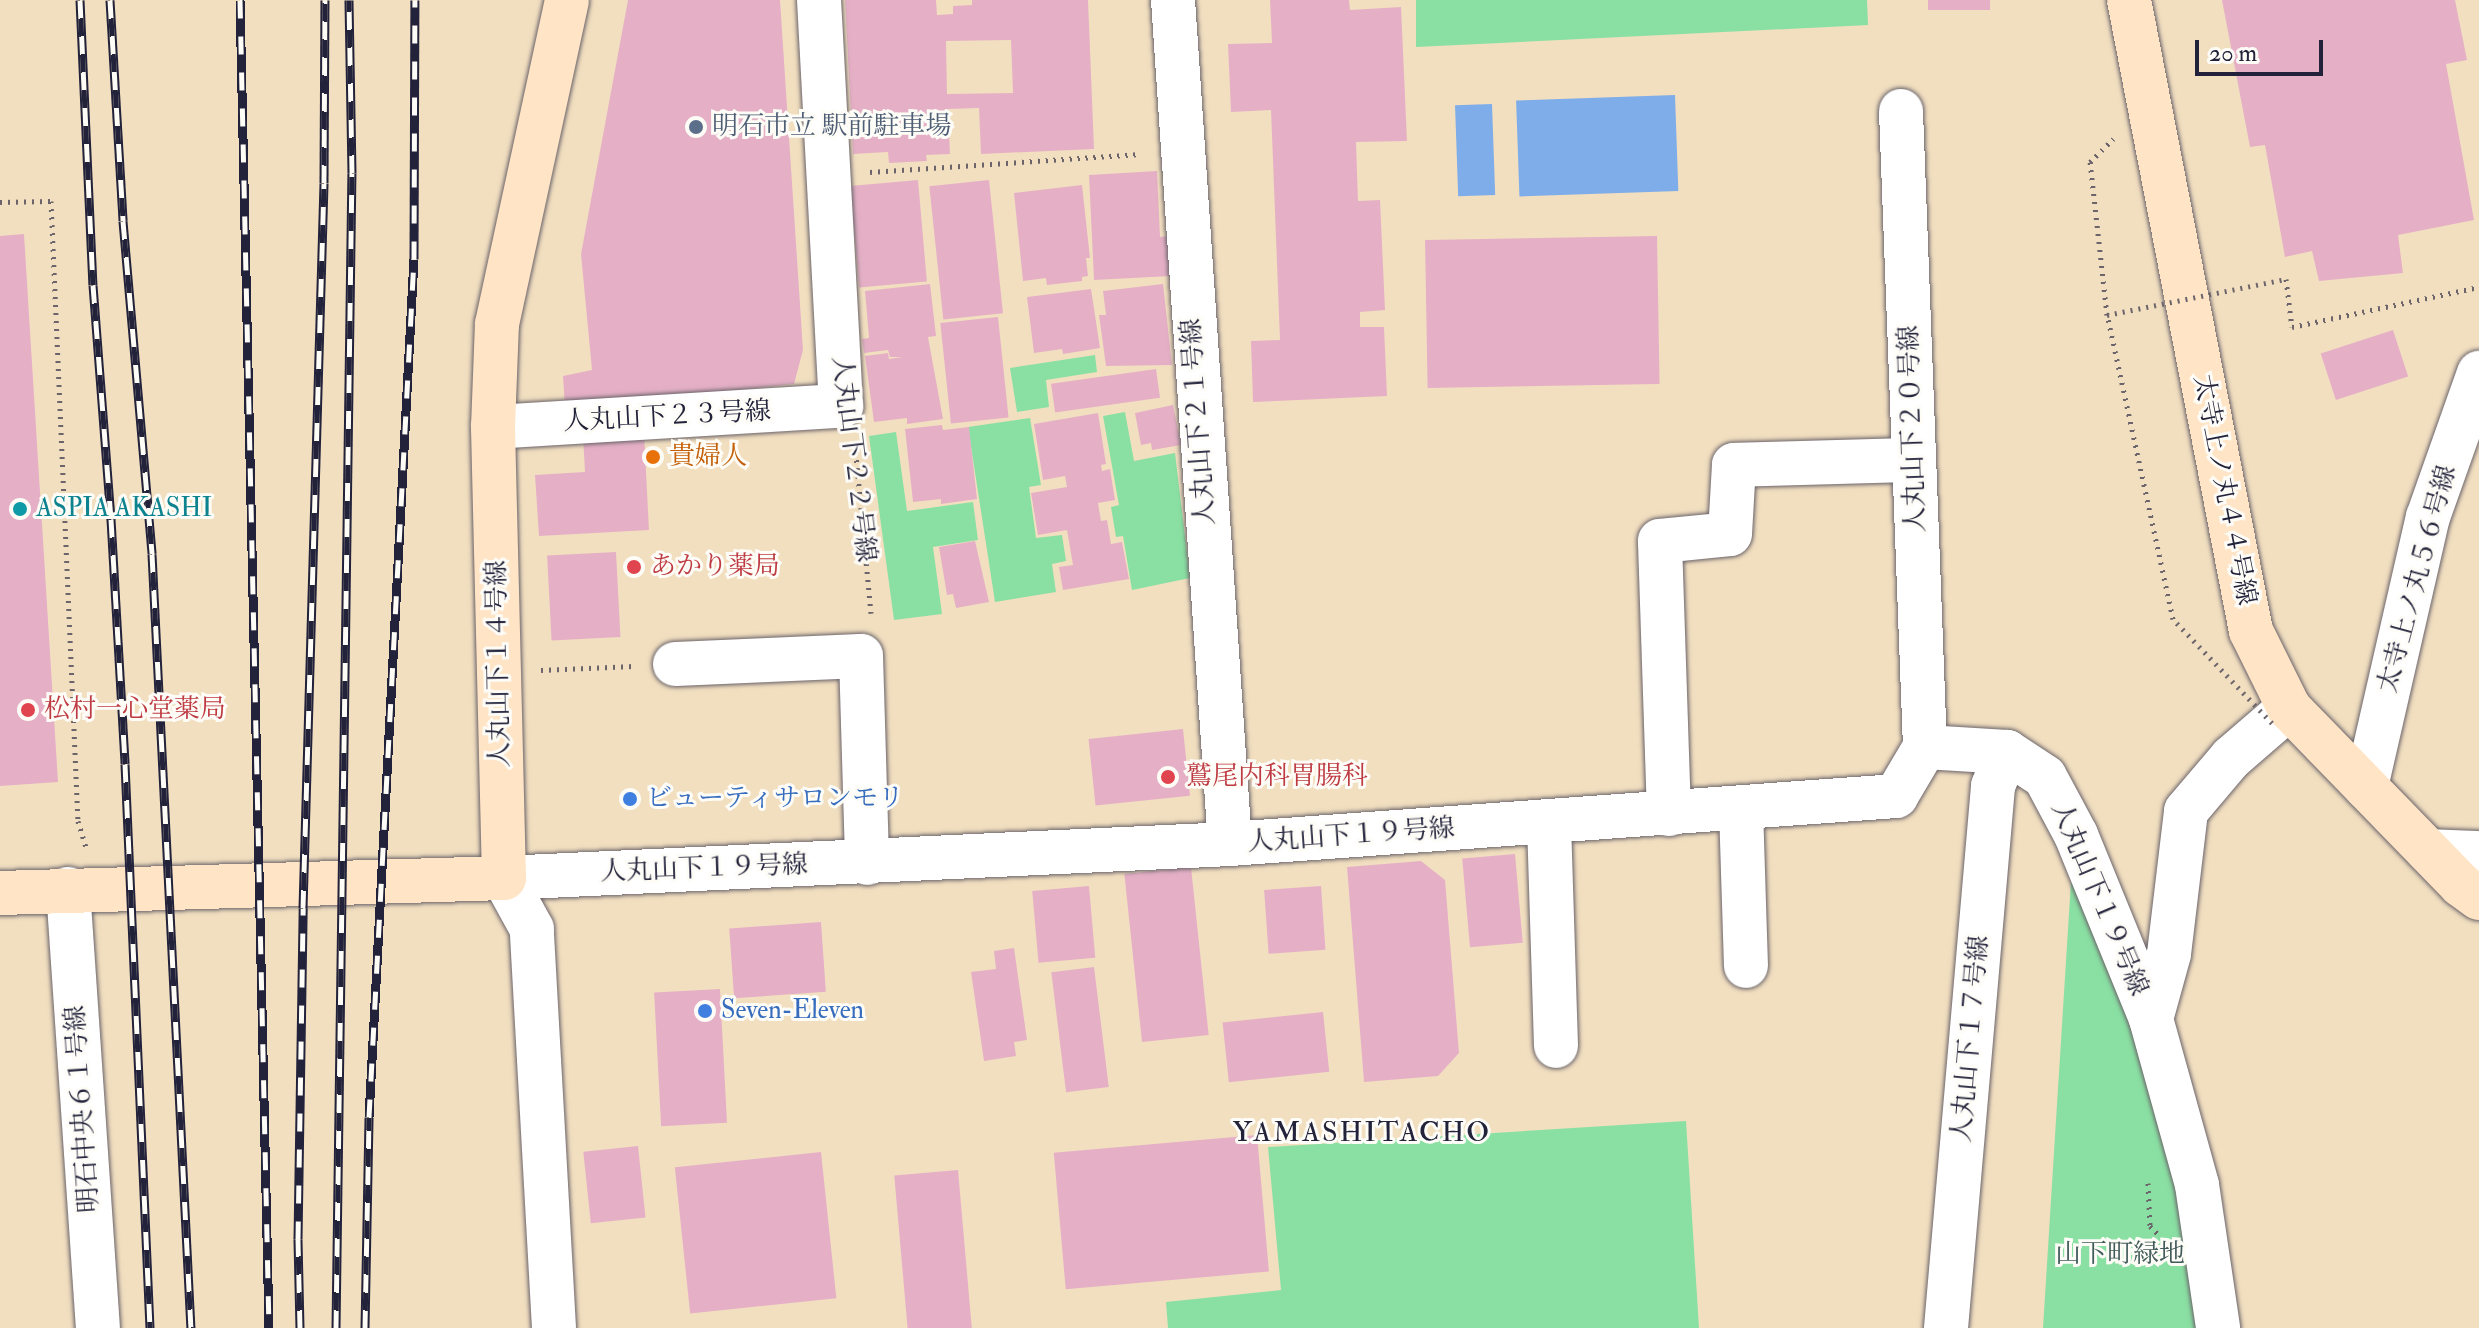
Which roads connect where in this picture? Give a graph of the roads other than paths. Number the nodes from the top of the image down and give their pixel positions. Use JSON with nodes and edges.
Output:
{"nodes":[{"id":1,"x":567,"y":0,"type":"edge"},
{"id":2,"x":819,"y":0,"type":"edge"},
{"id":3,"x":1173,"y":0,"type":"edge"},
{"id":4,"x":2129,"y":0,"type":"edge"},
{"id":5,"x":1901,"y":111,"type":"dead end"},
{"id":6,"x":2479,"y":373,"type":"edge"},
{"id":7,"x":841,"y":406,"type":"joint"},
{"id":8,"x":493,"y":427,"type":"junction"},
{"id":9,"x":1914,"y":460,"type":"junction"},
{"id":10,"x":675,"y":664,"type":"road end"},
{"id":11,"x":2280,"y":715,"type":"junction"},
{"id":12,"x":1925,"y":747,"type":"junction"},
{"id":13,"x":2007,"y":752,"type":"junction"},
{"id":14,"x":2366,"y":787,"type":"junction"},
{"id":15,"x":1741,"y":808,"type":"junction"},
{"id":16,"x":1669,"y":814,"type":"junction"},
{"id":17,"x":1549,"y":823,"type":"junction"},
{"id":18,"x":1230,"y":844,"type":"junction"},
{"id":19,"x":2429,"y":851,"type":"junction"},
{"id":20,"x":2479,"y":853,"type":"edge"},
{"id":21,"x":867,"y":863,"type":"junction"},
{"id":22,"x":504,"y":878,"type":"junction"},
{"id":23,"x":82,"y":889,"type":"junction"},
{"id":24,"x":0,"y":893,"type":"edge"},
{"id":25,"x":2479,"y":898,"type":"edge"},
{"id":26,"x":1746,"y":966,"type":"dead end"},
{"id":27,"x":2151,"y":1019,"type":"junction"},
{"id":28,"x":1556,"y":1046,"type":"dead end"},
{"id":29,"x":98,"y":1328,"type":"edge"},
{"id":30,"x":554,"y":1328,"type":"edge"},
{"id":31,"x":1946,"y":1328,"type":"edge"},
{"id":32,"x":2218,"y":1328,"type":"edge"}],
"edges":[{"from":1,"to":8,"type":"street","name":"人丸山下１４号線"},
{"from":2,"to":7,"type":"street","name":"人丸山下２２号線"},
{"from":3,"to":18,"type":"street","name":"人丸山下２１号線"},
{"from":4,"to":11,"type":"street","name":"太寺上ノ丸４４号線"},
{"from":5,"to":9,"type":"street","name":"人丸山下２０号線"},
{"from":6,"to":14,"type":"street","name":"太寺上ノ丸５６号線"},
{"from":7,"to":8,"type":"street","name":"人丸山下２３号線"},
{"from":8,"to":22,"type":"street","name":"人丸山下１４号線"},
{"from":9,"to":12,"type":"street","name":"人丸山下２０号線"},
{"from":9,"to":16,"type":"street"},
{"from":10,"to":21,"type":"street"},
{"from":11,"to":14,"type":"street","name":"太寺上ノ丸４４号線"},
{"from":11,"to":27,"type":"street","name":"人丸山下１９号線"},
{"from":12,"to":13,"type":"street","name":"人丸山下１９号線"},
{"from":12,"to":15,"type":"street","name":"人丸山下１９号線"},
{"from":13,"to":27,"type":"street","name":"人丸山下１９号線"},
{"from":13,"to":31,"type":"street","name":"人丸山下１７号線"},
{"from":14,"to":19,"type":"street","name":"太寺上ノ丸４４号線"},
{"from":15,"to":16,"type":"street","name":"人丸山下１９号線"},
{"from":15,"to":26,"type":"street"},
{"from":16,"to":17,"type":"street","name":"人丸山下１９号線"},
{"from":17,"to":18,"type":"street","name":"人丸山下１９号線"},
{"from":17,"to":28,"type":"street"},
{"from":18,"to":21,"type":"street","name":"人丸山下１９号線"},
{"from":19,"to":20,"type":"street"},
{"from":19,"to":25,"type":"street","name":"太寺上ノ丸４４号線"},
{"from":21,"to":22,"type":"street","name":"人丸山下１９号線"},
{"from":22,"to":23,"type":"street","name":"人丸山下１９号線"},
{"from":22,"to":30,"type":"street","name":"人丸山下１４号線"},
{"from":23,"to":24,"type":"street","name":"人丸山下１９号線"},
{"from":23,"to":29,"type":"street","name":"明石中央６１号線"},
{"from":27,"to":32,"type":"street"}]}
